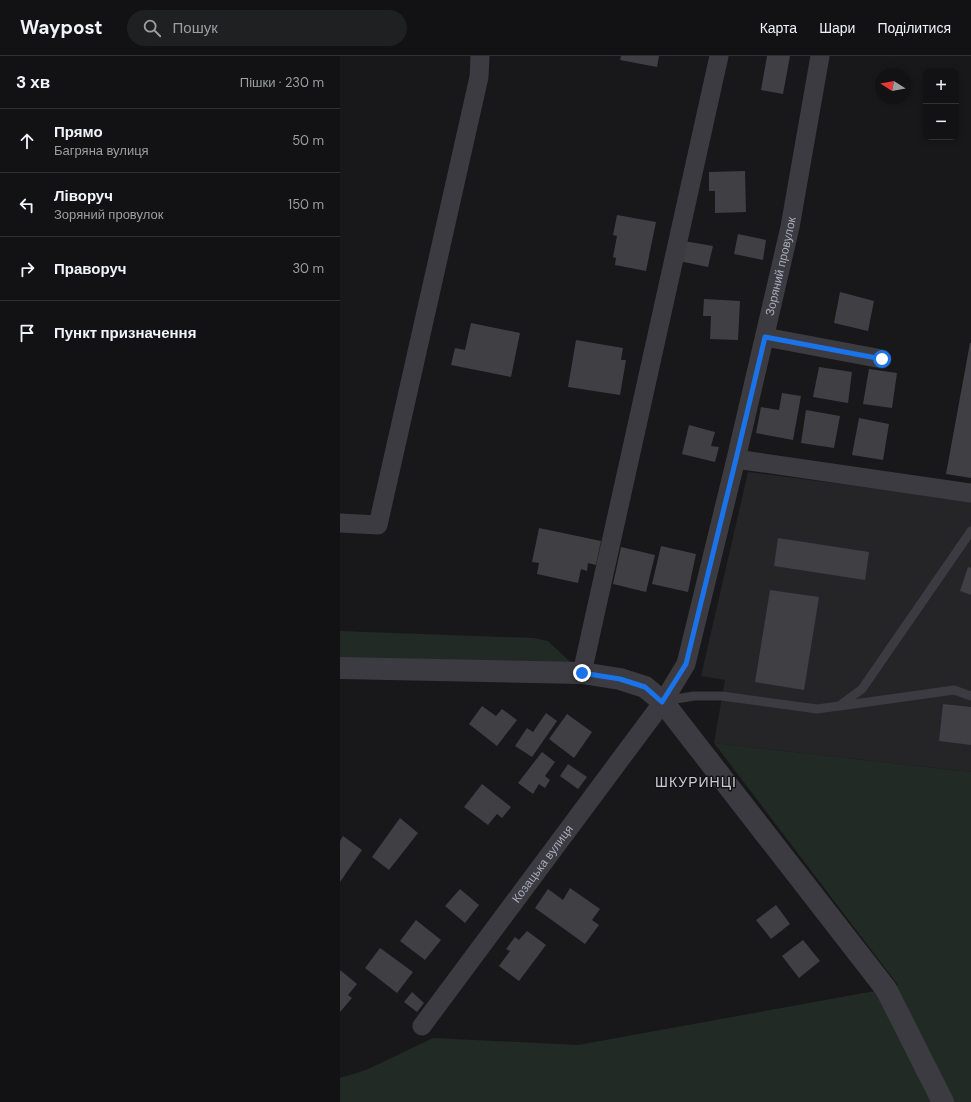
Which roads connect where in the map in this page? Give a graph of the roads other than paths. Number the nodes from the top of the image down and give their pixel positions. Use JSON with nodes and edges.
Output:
{"nodes":[{"id":1,"x":480,"y":56,"type":"edge"},
{"id":2,"x":719,"y":56,"type":"edge"},
{"id":3,"x":820,"y":56,"type":"edge"},
{"id":4,"x":765,"y":337,"type":"junction"},
{"id":5,"x":882,"y":359,"type":"dead end"},
{"id":6,"x":736,"y":459,"type":"junction"},
{"id":7,"x":971,"y":493,"type":"edge"},
{"id":8,"x":340,"y":523,"type":"edge"},
{"id":9,"x":971,"y":531,"type":"edge"},
{"id":10,"x":340,"y":668,"type":"edge"},
{"id":11,"x":582,"y":673,"type":"junction"},
{"id":12,"x":971,"y":696,"type":"edge"},
{"id":13,"x":662,"y":702,"type":"junction"},
{"id":14,"x":839,"y":706,"type":"junction"},
{"id":15,"x":422,"y":1026,"type":"dead end"},
{"id":16,"x":943,"y":1102,"type":"edge"}],
"edges":[{"from":1,"to":8,"type":"street"},
{"from":2,"to":11,"type":"street"},
{"from":3,"to":4,"type":"street","name":"Зоряний провулок"},
{"from":4,"to":5,"type":"street"},
{"from":4,"to":6,"type":"street","name":"Зоряний провулок"},
{"from":6,"to":7,"type":"street"},
{"from":6,"to":13,"type":"street","name":"Зоряний провулок"},
{"from":9,"to":14,"type":"lane"},
{"from":10,"to":11,"type":"street"},
{"from":11,"to":13,"type":"street"},
{"from":12,"to":14,"type":"lane"},
{"from":13,"to":14,"type":"lane"},
{"from":13,"to":15,"type":"street","name":"Козацька вулиця"},
{"from":13,"to":16,"type":"street"}]}
